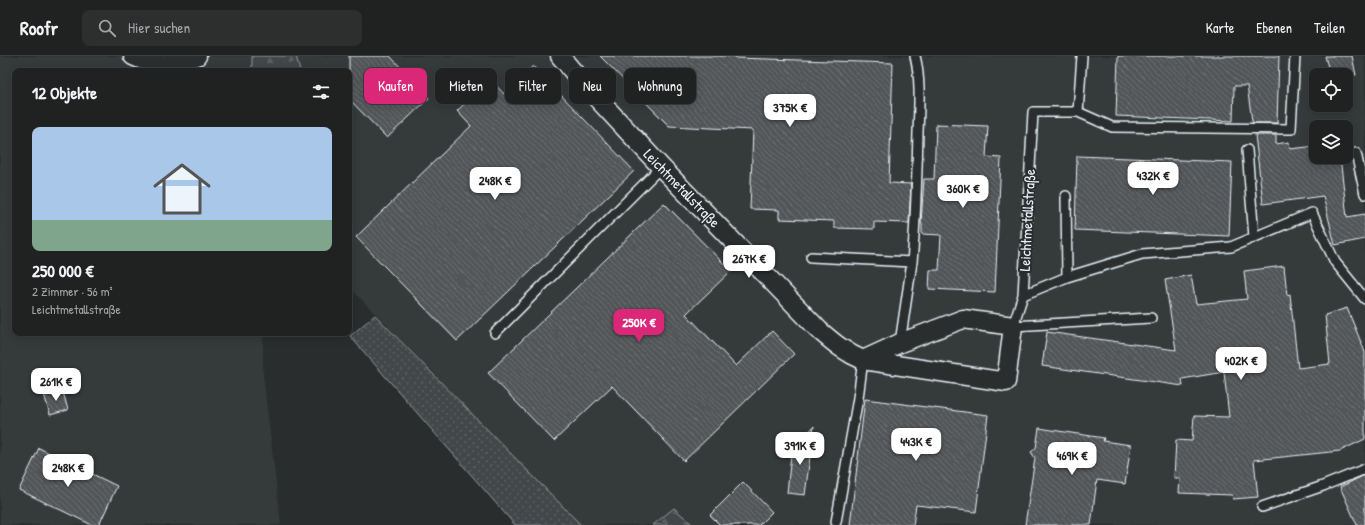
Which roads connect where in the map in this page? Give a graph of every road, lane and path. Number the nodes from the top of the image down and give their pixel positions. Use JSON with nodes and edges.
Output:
{"nodes":[{"id":1,"x":133,"y":56,"type":"edge"},
{"id":2,"x":197,"y":56,"type":"edge"},
{"id":3,"x":560,"y":56,"type":"edge"},
{"id":4,"x":915,"y":56,"type":"edge"},
{"id":5,"x":1082,"y":56,"type":"edge"},
{"id":6,"x":1295,"y":56,"type":"edge"},
{"id":7,"x":1078,"y":112,"type":"junction"},
{"id":8,"x":1247,"y":150,"type":"dead end"},
{"id":9,"x":1356,"y":153,"type":"dead end"},
{"id":10,"x":661,"y":167,"type":"junction"},
{"id":11,"x":1365,"y":194,"type":"edge"},
{"id":12,"x":1066,"y":196,"type":"dead end"},
{"id":13,"x":1254,"y":237,"type":"junction"},
{"id":14,"x":811,"y":258,"type":"dead end"},
{"id":15,"x":912,"y":262,"type":"junction"},
{"id":16,"x":1067,"y":277,"type":"junction"},
{"id":17,"x":1023,"y":295,"type":"junction"},
{"id":18,"x":1365,"y":299,"type":"edge"},
{"id":19,"x":1151,"y":318,"type":"dead end"},
{"id":20,"x":1014,"y":326,"type":"junction"},
{"id":21,"x":495,"y":333,"type":"dead end"},
{"id":22,"x":900,"y":344,"type":"junction"},
{"id":23,"x":863,"y":360,"type":"junction"},
{"id":24,"x":1365,"y":469,"type":"edge"},
{"id":25,"x":1262,"y":508,"type":"dead end"},
{"id":26,"x":836,"y":522,"type":"dead end"}],
"edges":[{"from":1,"to":2,"type":"street"},
{"from":3,"to":10,"type":"street","name":"Leichtmetallstraße"},
{"from":4,"to":15,"type":"lane"},
{"from":5,"to":7,"type":"lane"},
{"from":6,"to":7,"type":"lane"},
{"from":7,"to":17,"type":"lane","name":"Leichtmetallstraße"},
{"from":8,"to":13,"type":"lane"},
{"from":9,"to":11,"type":"lane"},
{"from":10,"to":21,"type":"lane"},
{"from":10,"to":23,"type":"street","name":"Leichtmetallstraße"},
{"from":12,"to":16,"type":"lane"},
{"from":13,"to":16,"type":"lane"},
{"from":13,"to":18,"type":"lane"},
{"from":14,"to":15,"type":"lane"},
{"from":15,"to":22,"type":"lane"},
{"from":16,"to":17,"type":"lane"},
{"from":17,"to":20,"type":"lane","name":"Leichtmetallstraße"},
{"from":19,"to":20,"type":"lane"},
{"from":20,"to":22,"type":"street"},
{"from":20,"to":23,"type":"street","name":"Leichtmetallstraße"},
{"from":22,"to":23,"type":"street"},
{"from":23,"to":26,"type":"lane"},
{"from":24,"to":25,"type":"lane"}]}
